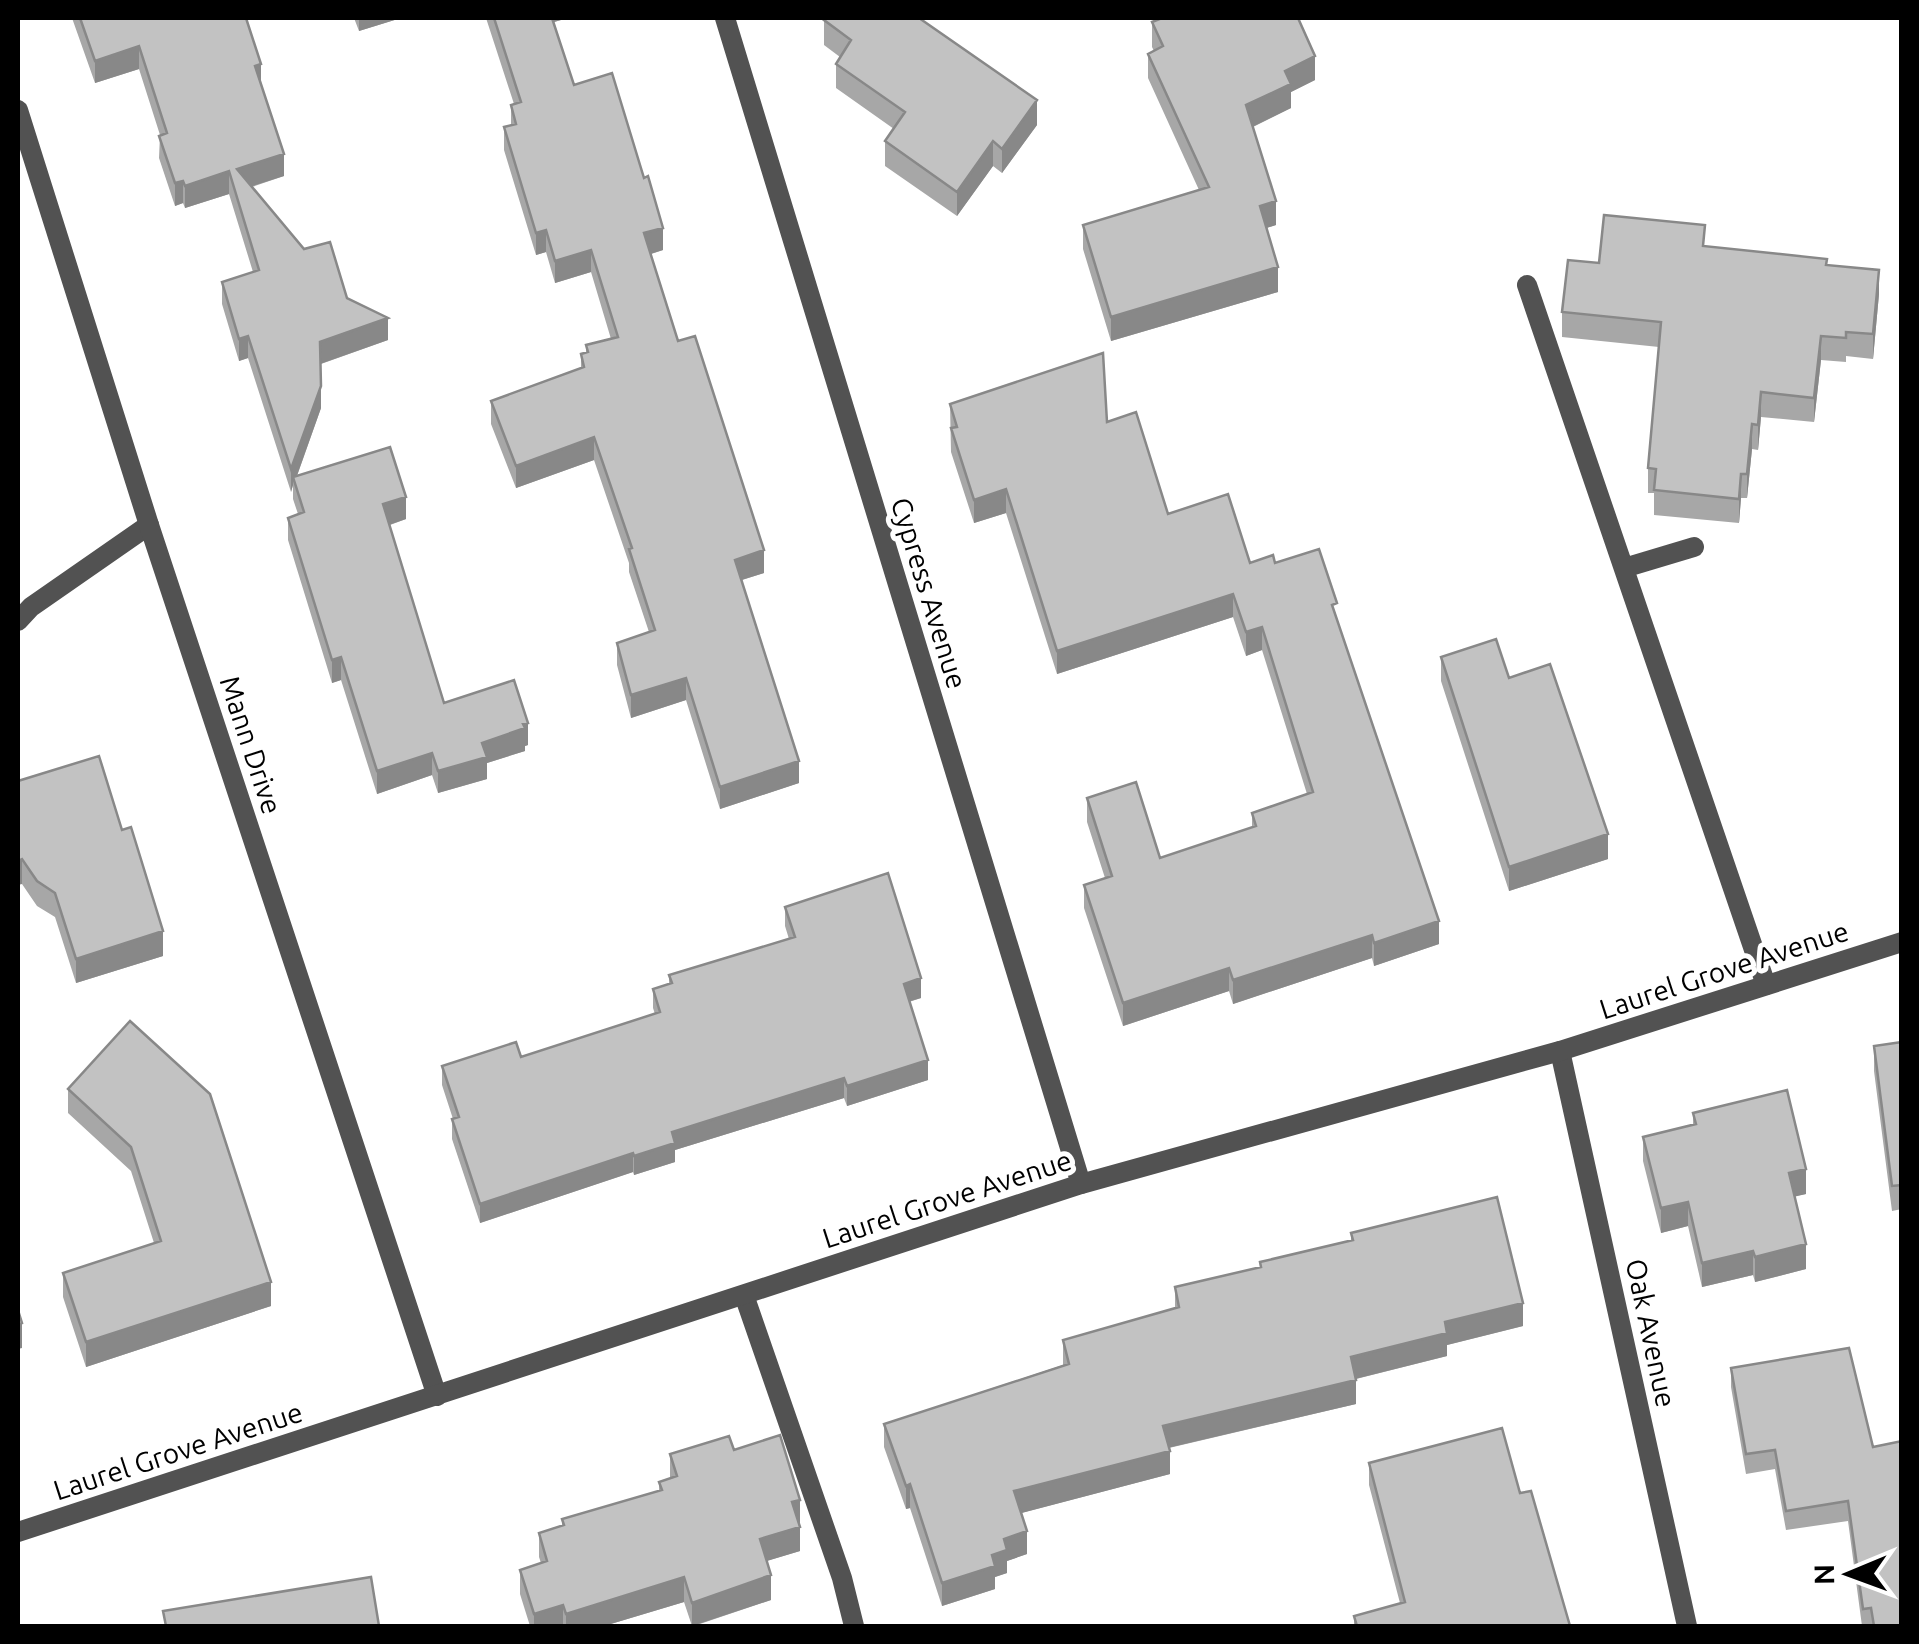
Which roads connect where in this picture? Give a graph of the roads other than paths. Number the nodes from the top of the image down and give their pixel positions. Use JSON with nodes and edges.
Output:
{"nodes":[{"id":1,"x":725,"y":18,"type":"edge"},
{"id":2,"x":18,"y":110,"type":"edge"},
{"id":3,"x":1527,"y":285,"type":"dead end"},
{"id":4,"x":149,"y":525,"type":"junction"},
{"id":5,"x":1694,"y":547,"type":"dead end"},
{"id":6,"x":1624,"y":568,"type":"junction"},
{"id":7,"x":18,"y":622,"type":"edge"},
{"id":8,"x":1902,"y":942,"type":"edge"},
{"id":9,"x":1766,"y":985,"type":"junction"},
{"id":10,"x":1560,"y":1051,"type":"junction"},
{"id":11,"x":1081,"y":1184,"type":"junction"},
{"id":12,"x":744,"y":1295,"type":"junction"},
{"id":13,"x":437,"y":1396,"type":"junction"},
{"id":14,"x":18,"y":1532,"type":"edge"},
{"id":15,"x":854,"y":1626,"type":"edge"},
{"id":16,"x":1687,"y":1626,"type":"edge"}],
"edges":[{"from":1,"to":11,"type":"street","name":"Cypress Avenue"},
{"from":2,"to":4,"type":"street","name":"Mann Drive"},
{"from":3,"to":6,"type":"street"},
{"from":4,"to":7,"type":"street"},
{"from":4,"to":13,"type":"street","name":"Mann Drive"},
{"from":5,"to":6,"type":"street"},
{"from":6,"to":9,"type":"street"},
{"from":8,"to":9,"type":"street","name":"Laurel Grove Avenue"},
{"from":9,"to":10,"type":"street","name":"Laurel Grove Avenue"},
{"from":10,"to":11,"type":"street","name":"Laurel Grove Avenue"},
{"from":10,"to":16,"type":"street","name":"Oak Avenue"},
{"from":11,"to":12,"type":"street","name":"Laurel Grove Avenue"},
{"from":12,"to":13,"type":"street","name":"Laurel Grove Avenue"},
{"from":12,"to":15,"type":"street"},
{"from":13,"to":14,"type":"street","name":"Laurel Grove Avenue"}]}
